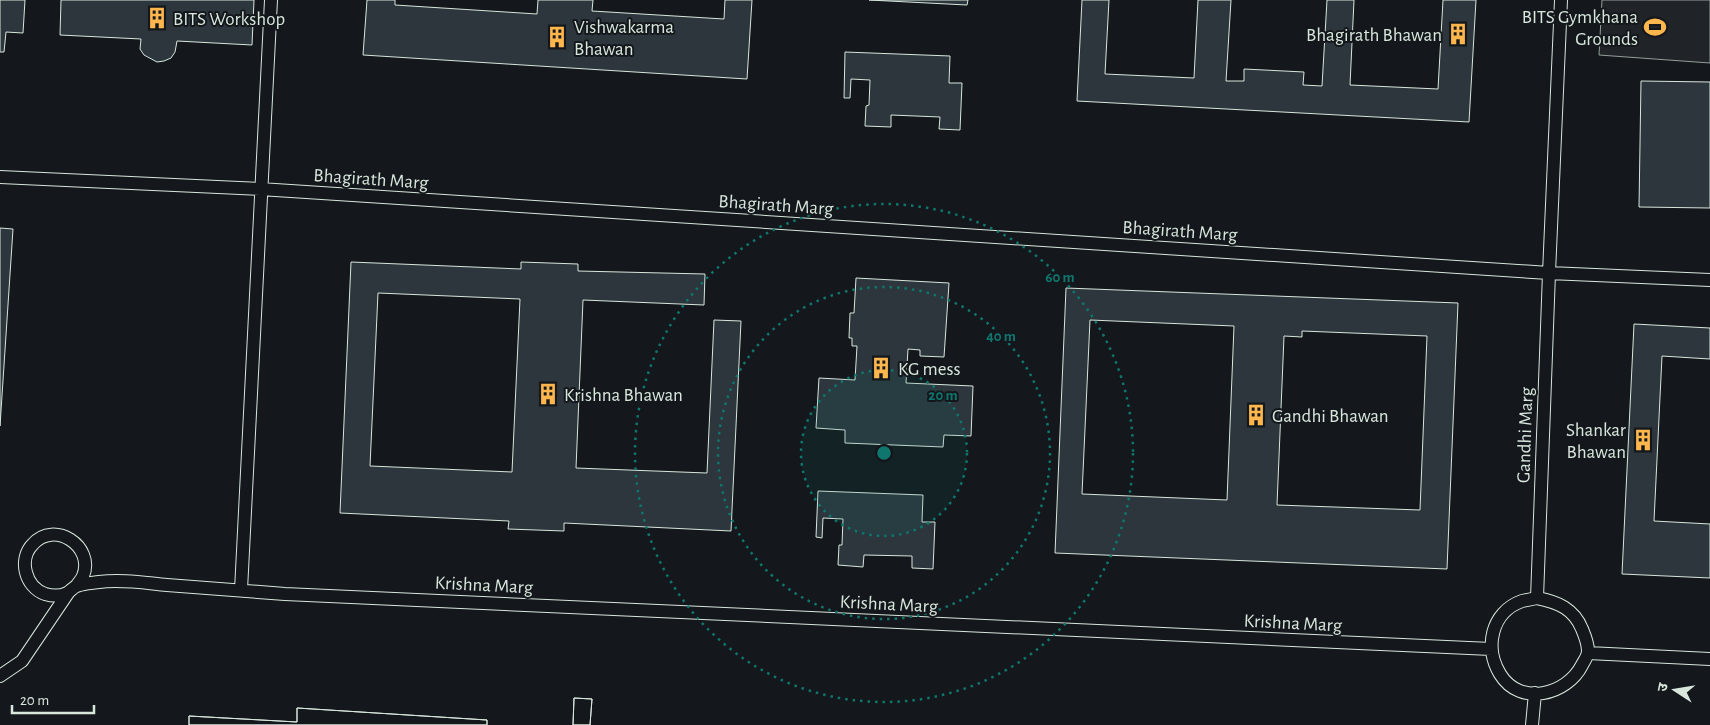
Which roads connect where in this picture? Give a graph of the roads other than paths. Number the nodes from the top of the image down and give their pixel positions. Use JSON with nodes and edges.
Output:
{"nodes":[{"id":1,"x":271,"y":0,"type":"edge"},
{"id":2,"x":1561,"y":0,"type":"edge"},
{"id":3,"x":0,"y":177,"type":"edge"},
{"id":4,"x":260,"y":190,"type":"junction"},
{"id":5,"x":1549,"y":273,"type":"junction"},
{"id":6,"x":1710,"y":280,"type":"edge"},
{"id":7,"x":72,"y":589,"type":"junction"},
{"id":8,"x":241,"y":590,"type":"junction"},
{"id":9,"x":1537,"y":598,"type":"junction"},
{"id":10,"x":1491,"y":650,"type":"junction"},
{"id":11,"x":1588,"y":653,"type":"junction"},
{"id":12,"x":1710,"y":659,"type":"edge"},
{"id":13,"x":0,"y":676,"type":"edge"},
{"id":14,"x":1534,"y":693,"type":"junction"},
{"id":15,"x":1532,"y":725,"type":"edge"}],
"edges":[{"from":1,"to":4,"type":"lane"},
{"from":2,"to":5,"type":"lane","name":"Gandhi Marg"},
{"from":3,"to":4,"type":"lane","name":"Bhagirath Marg"},
{"from":4,"to":5,"type":"lane","name":"Bhagirath Marg"},
{"from":4,"to":8,"type":"lane"},
{"from":5,"to":6,"type":"lane","name":"Bhagirath Marg"},
{"from":5,"to":9,"type":"lane","name":"Gandhi Marg"},
{"from":7,"to":7,"type":"lane"},
{"from":7,"to":8,"type":"lane","name":"Krishna Marg"},
{"from":7,"to":13,"type":"lane"},
{"from":8,"to":10,"type":"lane","name":"Krishna Marg"},
{"from":9,"to":10,"type":"lane"},
{"from":9,"to":11,"type":"lane"},
{"from":10,"to":14,"type":"lane"},
{"from":11,"to":12,"type":"lane"},
{"from":11,"to":14,"type":"lane"},
{"from":14,"to":15,"type":"lane"}]}
